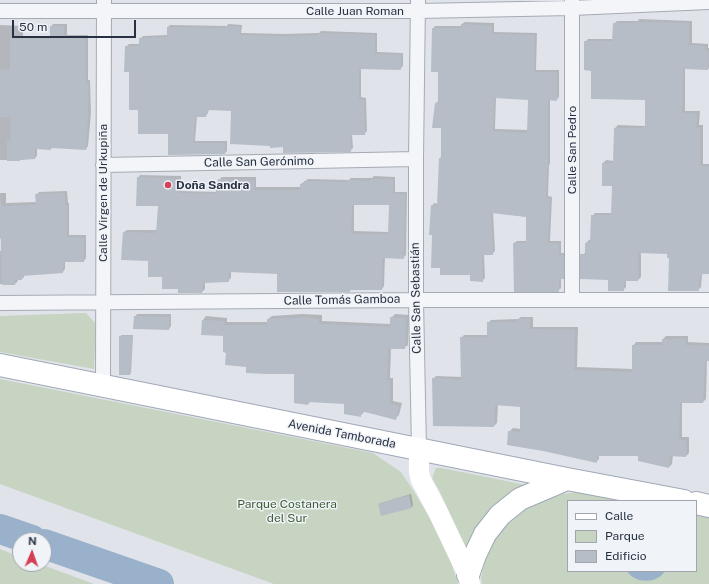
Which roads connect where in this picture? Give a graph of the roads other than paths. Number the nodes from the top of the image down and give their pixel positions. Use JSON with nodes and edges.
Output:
{"nodes":[{"id":1,"x":709,"y":2,"type":"edge"},
{"id":2,"x":572,"y":4,"type":"edge"},
{"id":3,"x":418,"y":5,"type":"edge"},
{"id":4,"x":104,"y":6,"type":"edge"},
{"id":5,"x":0,"y":11,"type":"edge"},
{"id":6,"x":416,"y":159,"type":"junction"},
{"id":7,"x":103,"y":165,"type":"junction"},
{"id":8,"x":416,"y":300,"type":"junction"},
{"id":9,"x":572,"y":300,"type":"junction"},
{"id":10,"x":709,"y":300,"type":"edge"},
{"id":11,"x":103,"y":302,"type":"junction"},
{"id":12,"x":0,"y":303,"type":"edge"},
{"id":13,"x":0,"y":365,"type":"edge"},
{"id":14,"x":103,"y":386,"type":"junction"},
{"id":15,"x":419,"y":449,"type":"junction"},
{"id":16,"x":566,"y":479,"type":"junction"},
{"id":17,"x":679,"y":500,"type":"edge"},
{"id":18,"x":697,"y":503,"type":"edge"},
{"id":19,"x":709,"y":506,"type":"edge"},
{"id":20,"x":469,"y":580,"type":"edge"}],
"edges":[{"from":1,"to":2,"type":"street","name":"Calle Juan Roman"},
{"from":2,"to":3,"type":"street","name":"Calle Juan Roman"},
{"from":2,"to":9,"type":"street","name":"Calle San Pedro"},
{"from":3,"to":4,"type":"street","name":"Calle Juan Roman"},
{"from":3,"to":6,"type":"street","name":"Calle San Sebastián"},
{"from":4,"to":5,"type":"street","name":"Calle Juan Roman"},
{"from":4,"to":7,"type":"street","name":"Calle Virgen de Urkupiña"},
{"from":6,"to":7,"type":"street","name":"Calle San Gerónimo"},
{"from":6,"to":8,"type":"street","name":"Calle San Sebastián"},
{"from":7,"to":11,"type":"street","name":"Calle Virgen de Urkupiña"},
{"from":8,"to":9,"type":"street","name":"Calle Tomás Gamboa"},
{"from":8,"to":11,"type":"street","name":"Calle Tomás Gamboa"},
{"from":8,"to":15,"type":"street","name":"Calle San Sebastián"},
{"from":9,"to":10,"type":"street","name":"Calle Tomás Gamboa"},
{"from":11,"to":12,"type":"street","name":"Calle Tomás Gamboa"},
{"from":11,"to":14,"type":"street","name":"Calle Virgen de Urkupiña"},
{"from":13,"to":14,"type":"main road","name":"Avenida Tamborada"},
{"from":14,"to":15,"type":"main road","name":"Avenida Tamborada"},
{"from":15,"to":16,"type":"main road","name":"Avenida Tamborada"},
{"from":15,"to":20,"type":"main road","name":"Calle San Sebastián"},
{"from":16,"to":17,"type":"main road","name":"Avenida Tamborada"},
{"from":16,"to":20,"type":"main road"},
{"from":18,"to":19,"type":"main road"}]}
